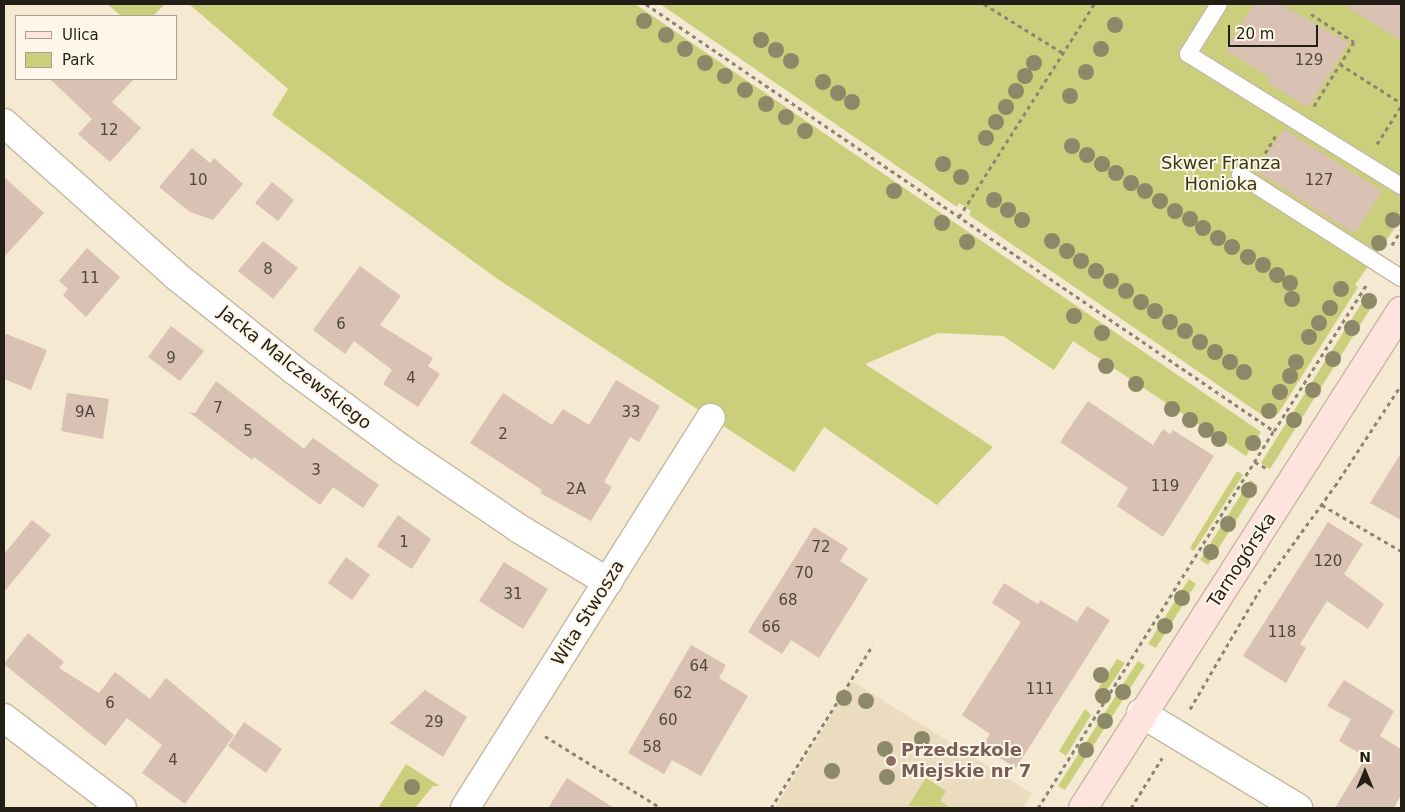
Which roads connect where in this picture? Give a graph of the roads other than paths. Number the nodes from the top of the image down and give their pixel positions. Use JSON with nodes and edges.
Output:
{"nodes":[{"id":1,"x":1219,"y":4,"type":"edge"},
{"id":2,"x":4,"y":123,"type":"edge"},
{"id":3,"x":1240,"y":175,"type":"dead end"},
{"id":4,"x":1401,"y":186,"type":"edge"},
{"id":5,"x":1401,"y":278,"type":"edge"},
{"id":6,"x":1401,"y":311,"type":"edge"},
{"id":7,"x":711,"y":418,"type":"dead end"},
{"id":8,"x":608,"y":582,"type":"junction"},
{"id":9,"x":1141,"y":714,"type":"junction"},
{"id":10,"x":4,"y":718,"type":"edge"},
{"id":11,"x":122,"y":808,"type":"edge"},
{"id":12,"x":465,"y":808,"type":"edge"},
{"id":13,"x":1083,"y":808,"type":"edge"},
{"id":14,"x":1298,"y":808,"type":"edge"}],
"edges":[{"from":1,"to":4,"type":"lane"},
{"from":2,"to":8,"type":"street","name":"Jacka Malczewskiego"},
{"from":3,"to":5,"type":"lane"},
{"from":6,"to":9,"type":"main road","name":"Tarnogórska"},
{"from":7,"to":8,"type":"street","name":"Wita Stwosza"},
{"from":8,"to":12,"type":"street","name":"Wita Stwosza"},
{"from":9,"to":13,"type":"main road","name":"Tarnogórska"},
{"from":9,"to":14,"type":"street"},
{"from":10,"to":11,"type":"street"}]}
